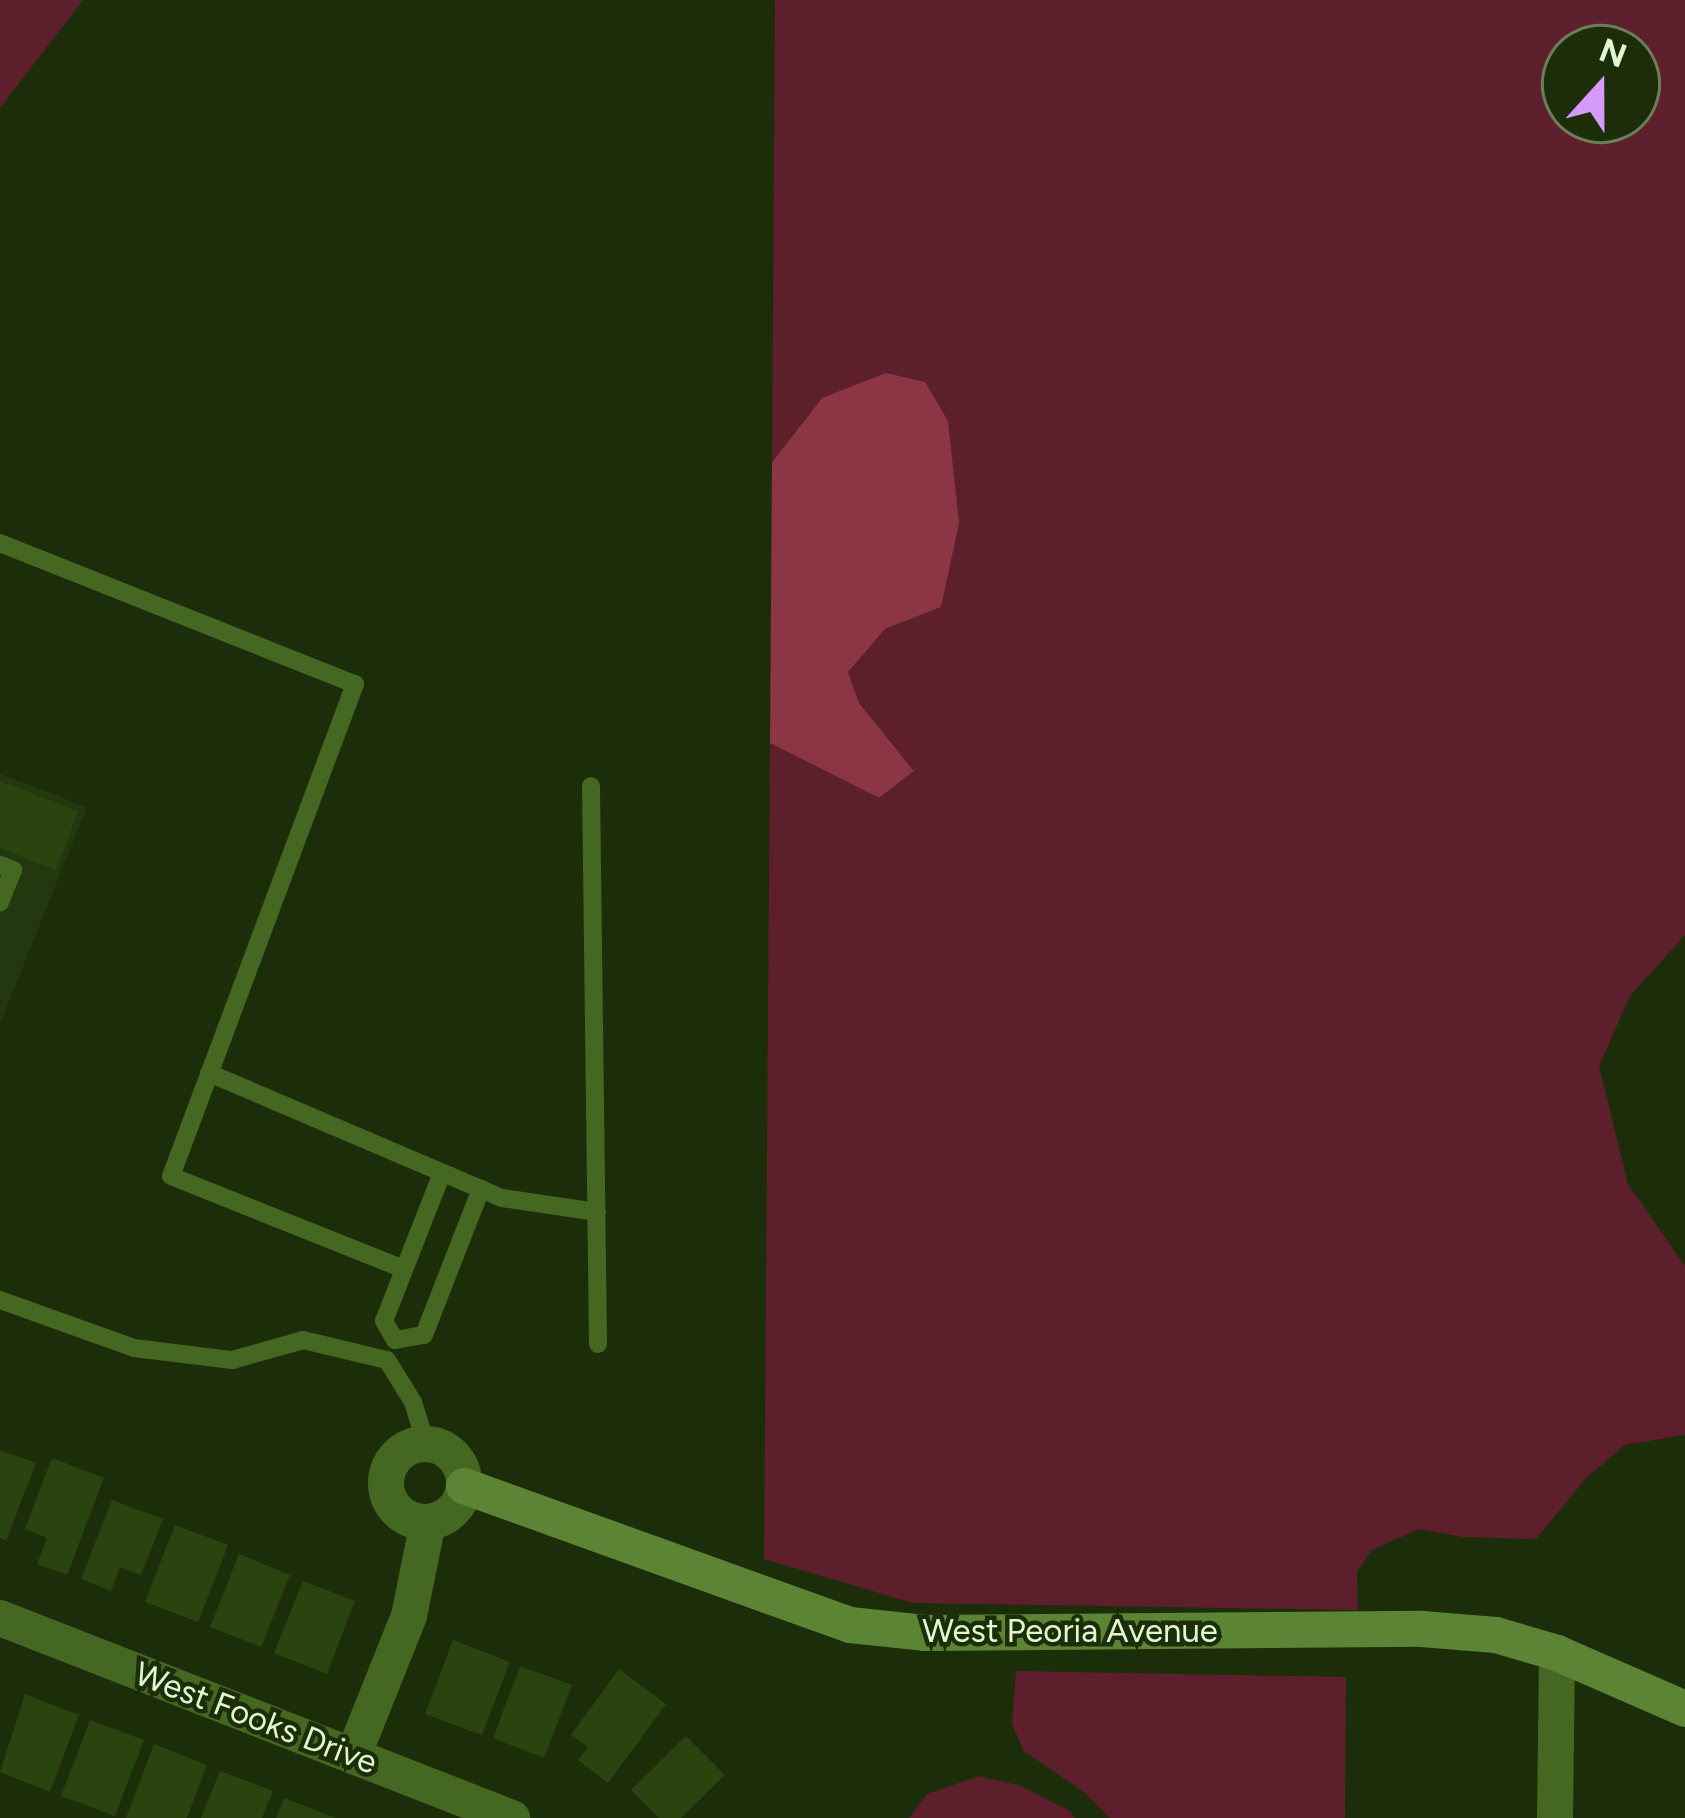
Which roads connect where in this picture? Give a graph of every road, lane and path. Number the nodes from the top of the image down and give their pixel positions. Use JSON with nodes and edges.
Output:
{"nodes":[{"id":1,"x":0,"y":543,"type":"edge"},
{"id":2,"x":591,"y":786,"type":"dead end"},
{"id":3,"x":0,"y":865,"type":"edge"},
{"id":4,"x":0,"y":903,"type":"edge"},
{"id":5,"x":209,"y":1073,"type":"junction"},
{"id":6,"x":442,"y":1173,"type":"junction"},
{"id":7,"x":481,"y":1190,"type":"junction"},
{"id":8,"x":597,"y":1212,"type":"junction"},
{"id":9,"x":404,"y":1269,"type":"junction"},
{"id":10,"x":0,"y":1300,"type":"edge"},
{"id":11,"x":395,"y":1340,"type":"junction"},
{"id":12,"x":598,"y":1345,"type":"dead end"},
{"id":13,"x":387,"y":1360,"type":"junction"},
{"id":14,"x":426,"y":1444,"type":"junction"},
{"id":15,"x":464,"y":1486,"type":"junction"},
{"id":16,"x":428,"y":1522,"type":"junction"},
{"id":17,"x":0,"y":1618,"type":"edge"},
{"id":18,"x":1557,"y":1653,"type":"junction"},
{"id":19,"x":1685,"y":1709,"type":"edge"},
{"id":20,"x":353,"y":1756,"type":"junction"},
{"id":21,"x":512,"y":1818,"type":"edge"},
{"id":22,"x":1555,"y":1818,"type":"edge"}],
"edges":[{"from":1,"to":5,"type":"lane"},
{"from":2,"to":8,"type":"lane"},
{"from":3,"to":4,"type":"lane"},
{"from":5,"to":6,"type":"lane"},
{"from":5,"to":9,"type":"lane"},
{"from":6,"to":7,"type":"lane"},
{"from":6,"to":9,"type":"lane"},
{"from":7,"to":8,"type":"lane"},
{"from":7,"to":11,"type":"lane"},
{"from":8,"to":12,"type":"lane"},
{"from":9,"to":11,"type":"lane"},
{"from":10,"to":13,"type":"lane"},
{"from":11,"to":13,"type":"lane"},
{"from":13,"to":14,"type":"lane"},
{"from":14,"to":15,"type":"street"},
{"from":14,"to":16,"type":"street"},
{"from":15,"to":16,"type":"street"},
{"from":15,"to":18,"type":"street","name":"West Peoria Avenue"},
{"from":16,"to":20,"type":"street"},
{"from":17,"to":20,"type":"street","name":"West Fooks Drive"},
{"from":18,"to":19,"type":"street","name":"West Peoria Avenue"},
{"from":18,"to":22,"type":"street"},
{"from":20,"to":21,"type":"street","name":"West Fooks Drive"}]}
